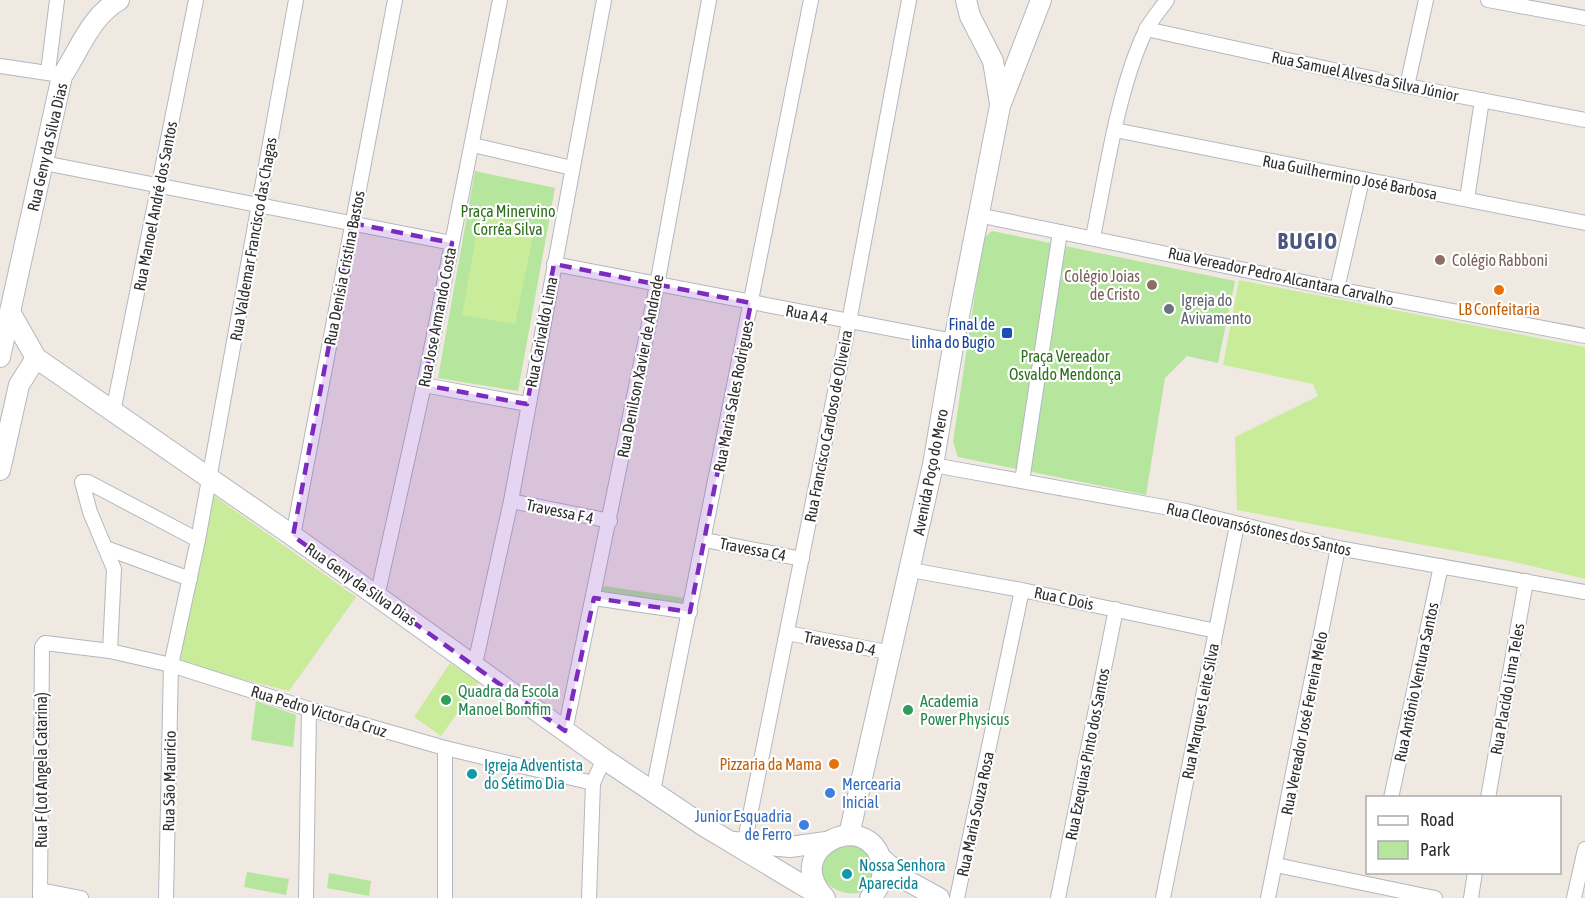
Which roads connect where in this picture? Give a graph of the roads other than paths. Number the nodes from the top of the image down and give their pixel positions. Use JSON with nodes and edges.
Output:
{"nodes":[{"id":1,"x":57,"y":0,"type":"edge"},
{"id":2,"x":119,"y":0,"type":"edge"},
{"id":3,"x":196,"y":0,"type":"edge"},
{"id":4,"x":296,"y":0,"type":"edge"},
{"id":5,"x":395,"y":0,"type":"edge"},
{"id":6,"x":500,"y":0,"type":"edge"},
{"id":7,"x":604,"y":0,"type":"edge"},
{"id":8,"x":709,"y":0,"type":"edge"},
{"id":9,"x":811,"y":0,"type":"edge"},
{"id":10,"x":909,"y":0,"type":"edge"},
{"id":11,"x":957,"y":0,"type":"edge"},
{"id":12,"x":1041,"y":0,"type":"edge"},
{"id":13,"x":1167,"y":0,"type":"edge"},
{"id":14,"x":1426,"y":0,"type":"edge"},
{"id":15,"x":1488,"y":0,"type":"edge"},
{"id":16,"x":1560,"y":6,"type":"edge"},
{"id":17,"x":968,"y":8,"type":"edge"},
{"id":18,"x":1585,"y":18,"type":"edge"},
{"id":19,"x":1146,"y":29,"type":"junction"},
{"id":20,"x":0,"y":66,"type":"edge"},
{"id":21,"x":55,"y":74,"type":"junction"},
{"id":22,"x":1407,"y":86,"type":"junction"},
{"id":23,"x":1482,"y":100,"type":"junction"},
{"id":24,"x":1000,"y":106,"type":"junction"},
{"id":25,"x":1585,"y":120,"type":"edge"},
{"id":26,"x":1115,"y":130,"type":"junction"},
{"id":27,"x":472,"y":145,"type":"junction"},
{"id":28,"x":44,"y":162,"type":"junction"},
{"id":29,"x":572,"y":168,"type":"junction"},
{"id":30,"x":1362,"y":180,"type":"junction"},
{"id":31,"x":159,"y":185,"type":"junction"},
{"id":32,"x":1467,"y":199,"type":"junction"},
{"id":33,"x":259,"y":205,"type":"junction"},
{"id":34,"x":978,"y":215,"type":"junction"},
{"id":35,"x":1585,"y":223,"type":"edge"},
{"id":36,"x":352,"y":224,"type":"junction"},
{"id":37,"x":1060,"y":232,"type":"junction"},
{"id":38,"x":1093,"y":237,"type":"junction"},
{"id":39,"x":452,"y":243,"type":"junction"},
{"id":40,"x":554,"y":264,"type":"junction"},
{"id":41,"x":657,"y":285,"type":"junction"},
{"id":42,"x":1337,"y":289,"type":"junction"},
{"id":43,"x":8,"y":302,"type":"edge"},
{"id":44,"x":751,"y":303,"type":"junction"},
{"id":45,"x":849,"y":322,"type":"junction"},
{"id":46,"x":1585,"y":336,"type":"edge"},
{"id":47,"x":954,"y":341,"type":"junction"},
{"id":48,"x":1,"y":352,"type":"edge"},
{"id":49,"x":36,"y":358,"type":"junction"},
{"id":50,"x":424,"y":385,"type":"junction"},
{"id":51,"x":527,"y":404,"type":"junction"},
{"id":52,"x":113,"y":412,"type":"junction"},
{"id":53,"x":933,"y":465,"type":"junction"},
{"id":54,"x":0,"y":470,"type":"edge"},
{"id":55,"x":209,"y":478,"type":"junction"},
{"id":56,"x":1022,"y":481,"type":"junction"},
{"id":57,"x":511,"y":501,"type":"junction"},
{"id":58,"x":610,"y":521,"type":"junction"},
{"id":59,"x":1237,"y":525,"type":"junction"},
{"id":60,"x":293,"y":536,"type":"junction"},
{"id":61,"x":198,"y":540,"type":"junction"},
{"id":62,"x":705,"y":540,"type":"junction"},
{"id":63,"x":106,"y":548,"type":"junction"},
{"id":64,"x":1338,"y":548,"type":"junction"},
{"id":65,"x":802,"y":559,"type":"junction"},
{"id":66,"x":1441,"y":566,"type":"junction"},
{"id":67,"x":911,"y":570,"type":"junction"},
{"id":68,"x":190,"y":579,"type":"junction"},
{"id":69,"x":1526,"y":580,"type":"junction"},
{"id":70,"x":1022,"y":590,"type":"junction"},
{"id":71,"x":1585,"y":592,"type":"edge"},
{"id":72,"x":377,"y":597,"type":"junction"},
{"id":73,"x":594,"y":598,"type":"junction"},
{"id":74,"x":1116,"y":609,"type":"junction"},
{"id":75,"x":690,"y":612,"type":"junction"},
{"id":76,"x":1216,"y":631,"type":"junction"},
{"id":77,"x":787,"y":633,"type":"junction"},
{"id":78,"x":45,"y":643,"type":"joint"},
{"id":79,"x":110,"y":651,"type":"junction"},
{"id":80,"x":892,"y":653,"type":"junction"},
{"id":81,"x":475,"y":664,"type":"junction"},
{"id":82,"x":171,"y":665,"type":"junction"},
{"id":83,"x":309,"y":709,"type":"junction"},
{"id":84,"x":565,"y":731,"type":"junction"},
{"id":85,"x":445,"y":748,"type":"junction"},
{"id":86,"x":604,"y":759,"type":"junction"},
{"id":87,"x":593,"y":783,"type":"junction"},
{"id":88,"x":653,"y":791,"type":"junction"},
{"id":89,"x":1391,"y":796,"type":"edge"},
{"id":90,"x":1488,"y":796,"type":"edge"},
{"id":91,"x":849,"y":835,"type":"junction"},
{"id":92,"x":826,"y":842,"type":"junction"},
{"id":93,"x":739,"y":845,"type":"junction"},
{"id":94,"x":1585,"y":851,"type":"edge"},
{"id":95,"x":881,"y":858,"type":"junction"},
{"id":96,"x":1276,"y":865,"type":"junction"},
{"id":97,"x":1475,"y":874,"type":"edge"},
{"id":98,"x":1373,"y":878,"type":"edge"},
{"id":99,"x":40,"y":894,"type":"edge"},
{"id":100,"x":81,"y":898,"type":"edge"},
{"id":101,"x":166,"y":898,"type":"edge"},
{"id":102,"x":306,"y":898,"type":"edge"},
{"id":103,"x":445,"y":898,"type":"edge"},
{"id":104,"x":589,"y":898,"type":"edge"},
{"id":105,"x":824,"y":898,"type":"edge"},
{"id":106,"x":870,"y":898,"type":"edge"},
{"id":107,"x":939,"y":898,"type":"edge"},
{"id":108,"x":957,"y":898,"type":"edge"},
{"id":109,"x":1058,"y":898,"type":"edge"},
{"id":110,"x":1163,"y":898,"type":"edge"},
{"id":111,"x":1268,"y":898,"type":"edge"},
{"id":112,"x":1435,"y":898,"type":"edge"},
{"id":113,"x":1471,"y":898,"type":"edge"},
{"id":114,"x":1574,"y":898,"type":"edge"}],
"edges":[{"from":1,"to":21,"type":"street"},
{"from":2,"to":21,"type":"main road","name":"Rua Geny da Silva Dias"},
{"from":3,"to":31,"type":"street","name":"Rua Manoel André dos Santos"},
{"from":4,"to":33,"type":"street","name":"Rua Valdemar Francisco das Chagas"},
{"from":5,"to":36,"type":"street","name":"Rua Denisia Cristina Bastos"},
{"from":6,"to":27,"type":"street","name":"Rua Jose Armando Costa"},
{"from":7,"to":29,"type":"street","name":"Rua Carivaldo Lima"},
{"from":8,"to":41,"type":"street","name":"Rua Denilson Xavier de Andrade"},
{"from":9,"to":44,"type":"street","name":"Rua Maria Sales Rodrigues"},
{"from":10,"to":45,"type":"street","name":"Rua Francisco Cardoso de Oliveira"},
{"from":11,"to":17,"type":"main road"},
{"from":12,"to":24,"type":"main road","name":"Avenida Poço do Mero"},
{"from":13,"to":19,"type":"street"},
{"from":14,"to":22,"type":"street"},
{"from":15,"to":16,"type":"street"},
{"from":16,"to":18,"type":"street"},
{"from":17,"to":24,"type":"main road","name":"Avenida Poço do Mero"},
{"from":19,"to":22,"type":"street","name":"Rua Samuel Alves da Silva Júnior"},
{"from":19,"to":26,"type":"street"},
{"from":20,"to":21,"type":"street"},
{"from":21,"to":28,"type":"main road","name":"Rua Geny da Silva Dias"},
{"from":22,"to":23,"type":"street","name":"Rua Samuel Alves da Silva Júnior"},
{"from":23,"to":25,"type":"street","name":"Rua Samuel Alves da Silva Júnior"},
{"from":23,"to":32,"type":"street"},
{"from":24,"to":34,"type":"main road","name":"Avenida Poço do Mero"},
{"from":26,"to":30,"type":"street","name":"Rua Guilhermino José Barbosa"},
{"from":26,"to":38,"type":"street"},
{"from":27,"to":29,"type":"street"},
{"from":27,"to":39,"type":"street","name":"Rua Jose Armando Costa"},
{"from":28,"to":31,"type":"street"},
{"from":28,"to":43,"type":"main road","name":"Rua Geny da Silva Dias"},
{"from":29,"to":40,"type":"street","name":"Rua Carivaldo Lima"},
{"from":30,"to":32,"type":"street","name":"Rua Guilhermino José Barbosa"},
{"from":30,"to":42,"type":"street"},
{"from":31,"to":33,"type":"street"},
{"from":31,"to":52,"type":"street","name":"Rua Manoel André dos Santos"},
{"from":32,"to":35,"type":"street","name":"Rua Guilhermino José Barbosa"},
{"from":33,"to":36,"type":"street"},
{"from":33,"to":55,"type":"street","name":"Rua Valdemar Francisco das Chagas"},
{"from":34,"to":37,"type":"street","name":"Rua Vereador Pedro Alcantara Carvalho"},
{"from":34,"to":47,"type":"main road","name":"Avenida Poço do Mero"},
{"from":36,"to":39,"type":"street"},
{"from":36,"to":60,"type":"street","name":"Rua Denisia Cristina Bastos"},
{"from":37,"to":38,"type":"street","name":"Rua Vereador Pedro Alcantara Carvalho"},
{"from":37,"to":56,"type":"street"},
{"from":38,"to":42,"type":"street","name":"Rua Vereador Pedro Alcantara Carvalho"},
{"from":39,"to":50,"type":"street","name":"Rua Jose Armando Costa"},
{"from":40,"to":41,"type":"street","name":"Rua A 4"},
{"from":40,"to":51,"type":"street","name":"Rua Carivaldo Lima"},
{"from":41,"to":44,"type":"street","name":"Rua A 4"},
{"from":41,"to":58,"type":"street","name":"Rua Denilson Xavier de Andrade"},
{"from":42,"to":46,"type":"street","name":"Rua Vereador Pedro Alcantara Carvalho"},
{"from":43,"to":48,"type":"main road","name":"Rua Geny da Silva Dias"},
{"from":43,"to":49,"type":"main road","name":"Rua Geny da Silva Dias"},
{"from":44,"to":45,"type":"street","name":"Rua A 4"},
{"from":44,"to":62,"type":"street","name":"Rua Maria Sales Rodrigues"},
{"from":45,"to":47,"type":"street","name":"Rua A 4"},
{"from":45,"to":65,"type":"street","name":"Rua Francisco Cardoso de Oliveira"},
{"from":47,"to":53,"type":"main road","name":"Avenida Poço do Mero"},
{"from":49,"to":52,"type":"main road","name":"Rua Geny da Silva Dias"},
{"from":49,"to":54,"type":"main road"},
{"from":50,"to":51,"type":"street"},
{"from":50,"to":72,"type":"street","name":"Rua Jose Armando Costa"},
{"from":51,"to":57,"type":"street","name":"Rua Carivaldo Lima"},
{"from":52,"to":55,"type":"main road","name":"Rua Geny da Silva Dias"},
{"from":53,"to":56,"type":"street","name":"Rua Cleovansóstones dos Santos"},
{"from":53,"to":67,"type":"main road","name":"Avenida Poço do Mero"},
{"from":55,"to":60,"type":"main road","name":"Rua Geny da Silva Dias"},
{"from":55,"to":61,"type":"street","name":"Rua Valdemar Francisco das Chagas"},
{"from":56,"to":59,"type":"street","name":"Rua Cleovansóstones dos Santos"},
{"from":57,"to":58,"type":"street","name":"Travessa F 4"},
{"from":57,"to":81,"type":"street","name":"Rua Carivaldo Lima"},
{"from":58,"to":73,"type":"street","name":"Rua Denilson Xavier de Andrade"},
{"from":59,"to":64,"type":"street","name":"Rua Cleovansóstones dos Santos"},
{"from":59,"to":76,"type":"street","name":"Rua Marques Leite Silva"},
{"from":60,"to":72,"type":"main road","name":"Rua Geny da Silva Dias"},
{"from":61,"to":63,"type":"street"},
{"from":61,"to":68,"type":"street","name":"Rua Valdemar Francisco das Chagas"},
{"from":62,"to":65,"type":"street","name":"Travessa C4"},
{"from":62,"to":75,"type":"street","name":"Rua Maria Sales Rodrigues"},
{"from":63,"to":68,"type":"street"},
{"from":63,"to":79,"type":"street"},
{"from":64,"to":66,"type":"street","name":"Rua Cleovansóstones dos Santos"},
{"from":64,"to":96,"type":"street","name":"Rua Vereador José Ferreira Melo"},
{"from":65,"to":77,"type":"street","name":"Rua Francisco Cardoso de Oliveira"},
{"from":66,"to":69,"type":"street","name":"Rua Cleovansóstones dos Santos"},
{"from":66,"to":89,"type":"street","name":"Rua Antônio Ventura Santos"},
{"from":67,"to":70,"type":"street","name":"Rua C Dois"},
{"from":67,"to":80,"type":"main road","name":"Avenida Poço do Mero"},
{"from":68,"to":82,"type":"street","name":"Rua São Maurício"},
{"from":69,"to":71,"type":"street","name":"Rua Cleovansóstones dos Santos"},
{"from":69,"to":90,"type":"street","name":"Rua Placido Lima Teles"},
{"from":70,"to":74,"type":"street","name":"Rua C Dois"},
{"from":70,"to":108,"type":"street","name":"Rua Maria Souza Rosa"},
{"from":72,"to":81,"type":"main road","name":"Rua Geny da Silva Dias"},
{"from":73,"to":75,"type":"street"},
{"from":73,"to":84,"type":"street","name":"Rua Denilson Xavier de Andrade"},
{"from":74,"to":76,"type":"street","name":"Rua C Dois"},
{"from":74,"to":109,"type":"street","name":"Rua Ezequias Pinto dos Santos"},
{"from":75,"to":88,"type":"street","name":"Rua Maria Sales Rodrigues"},
{"from":76,"to":110,"type":"street","name":"Rua Marques Leite Silva"},
{"from":77,"to":80,"type":"street","name":"Travessa D-4"},
{"from":77,"to":93,"type":"street","name":"Rua Francisco Cardoso de Oliveira"},
{"from":78,"to":79,"type":"street","name":"Rua Pedro Victor da Cruz"},
{"from":78,"to":99,"type":"street","name":"Rua F (Lot Angela Catarina)"},
{"from":79,"to":82,"type":"street","name":"Rua Pedro Victor da Cruz"},
{"from":80,"to":91,"type":"main road","name":"Avenida Poço do Mero"},
{"from":81,"to":84,"type":"main road","name":"Rua Geny da Silva Dias"},
{"from":82,"to":83,"type":"street","name":"Rua Pedro Victor da Cruz"},
{"from":82,"to":101,"type":"street","name":"Rua São Maurício"},
{"from":83,"to":85,"type":"street","name":"Rua Pedro Victor da Cruz"},
{"from":83,"to":102,"type":"street"},
{"from":84,"to":86,"type":"main road","name":"Rua Geny da Silva Dias"},
{"from":85,"to":87,"type":"street","name":"Rua Pedro Victor da Cruz"},
{"from":85,"to":103,"type":"street"},
{"from":86,"to":87,"type":"street"},
{"from":86,"to":88,"type":"main road","name":"Rua Geny da Silva Dias"},
{"from":87,"to":104,"type":"street"},
{"from":88,"to":93,"type":"main road","name":"Rua Geny da Silva Dias"},
{"from":91,"to":92,"type":"main road","name":"Rua Geny da Silva Dias"},
{"from":91,"to":95,"type":"main road"},
{"from":92,"to":93,"type":"main road","name":"Rua Geny da Silva Dias"},
{"from":92,"to":105,"type":"main road"},
{"from":93,"to":105,"type":"main road","name":"Rua Geny da Silva Dias"},
{"from":94,"to":114,"type":"street"},
{"from":95,"to":106,"type":"main road"},
{"from":95,"to":107,"type":"main road"},
{"from":96,"to":98,"type":"street"},
{"from":96,"to":111,"type":"street","name":"Rua Vereador José Ferreira Melo"},
{"from":97,"to":113,"type":"street"},
{"from":98,"to":112,"type":"street"},
{"from":99,"to":100,"type":"street"}]}
